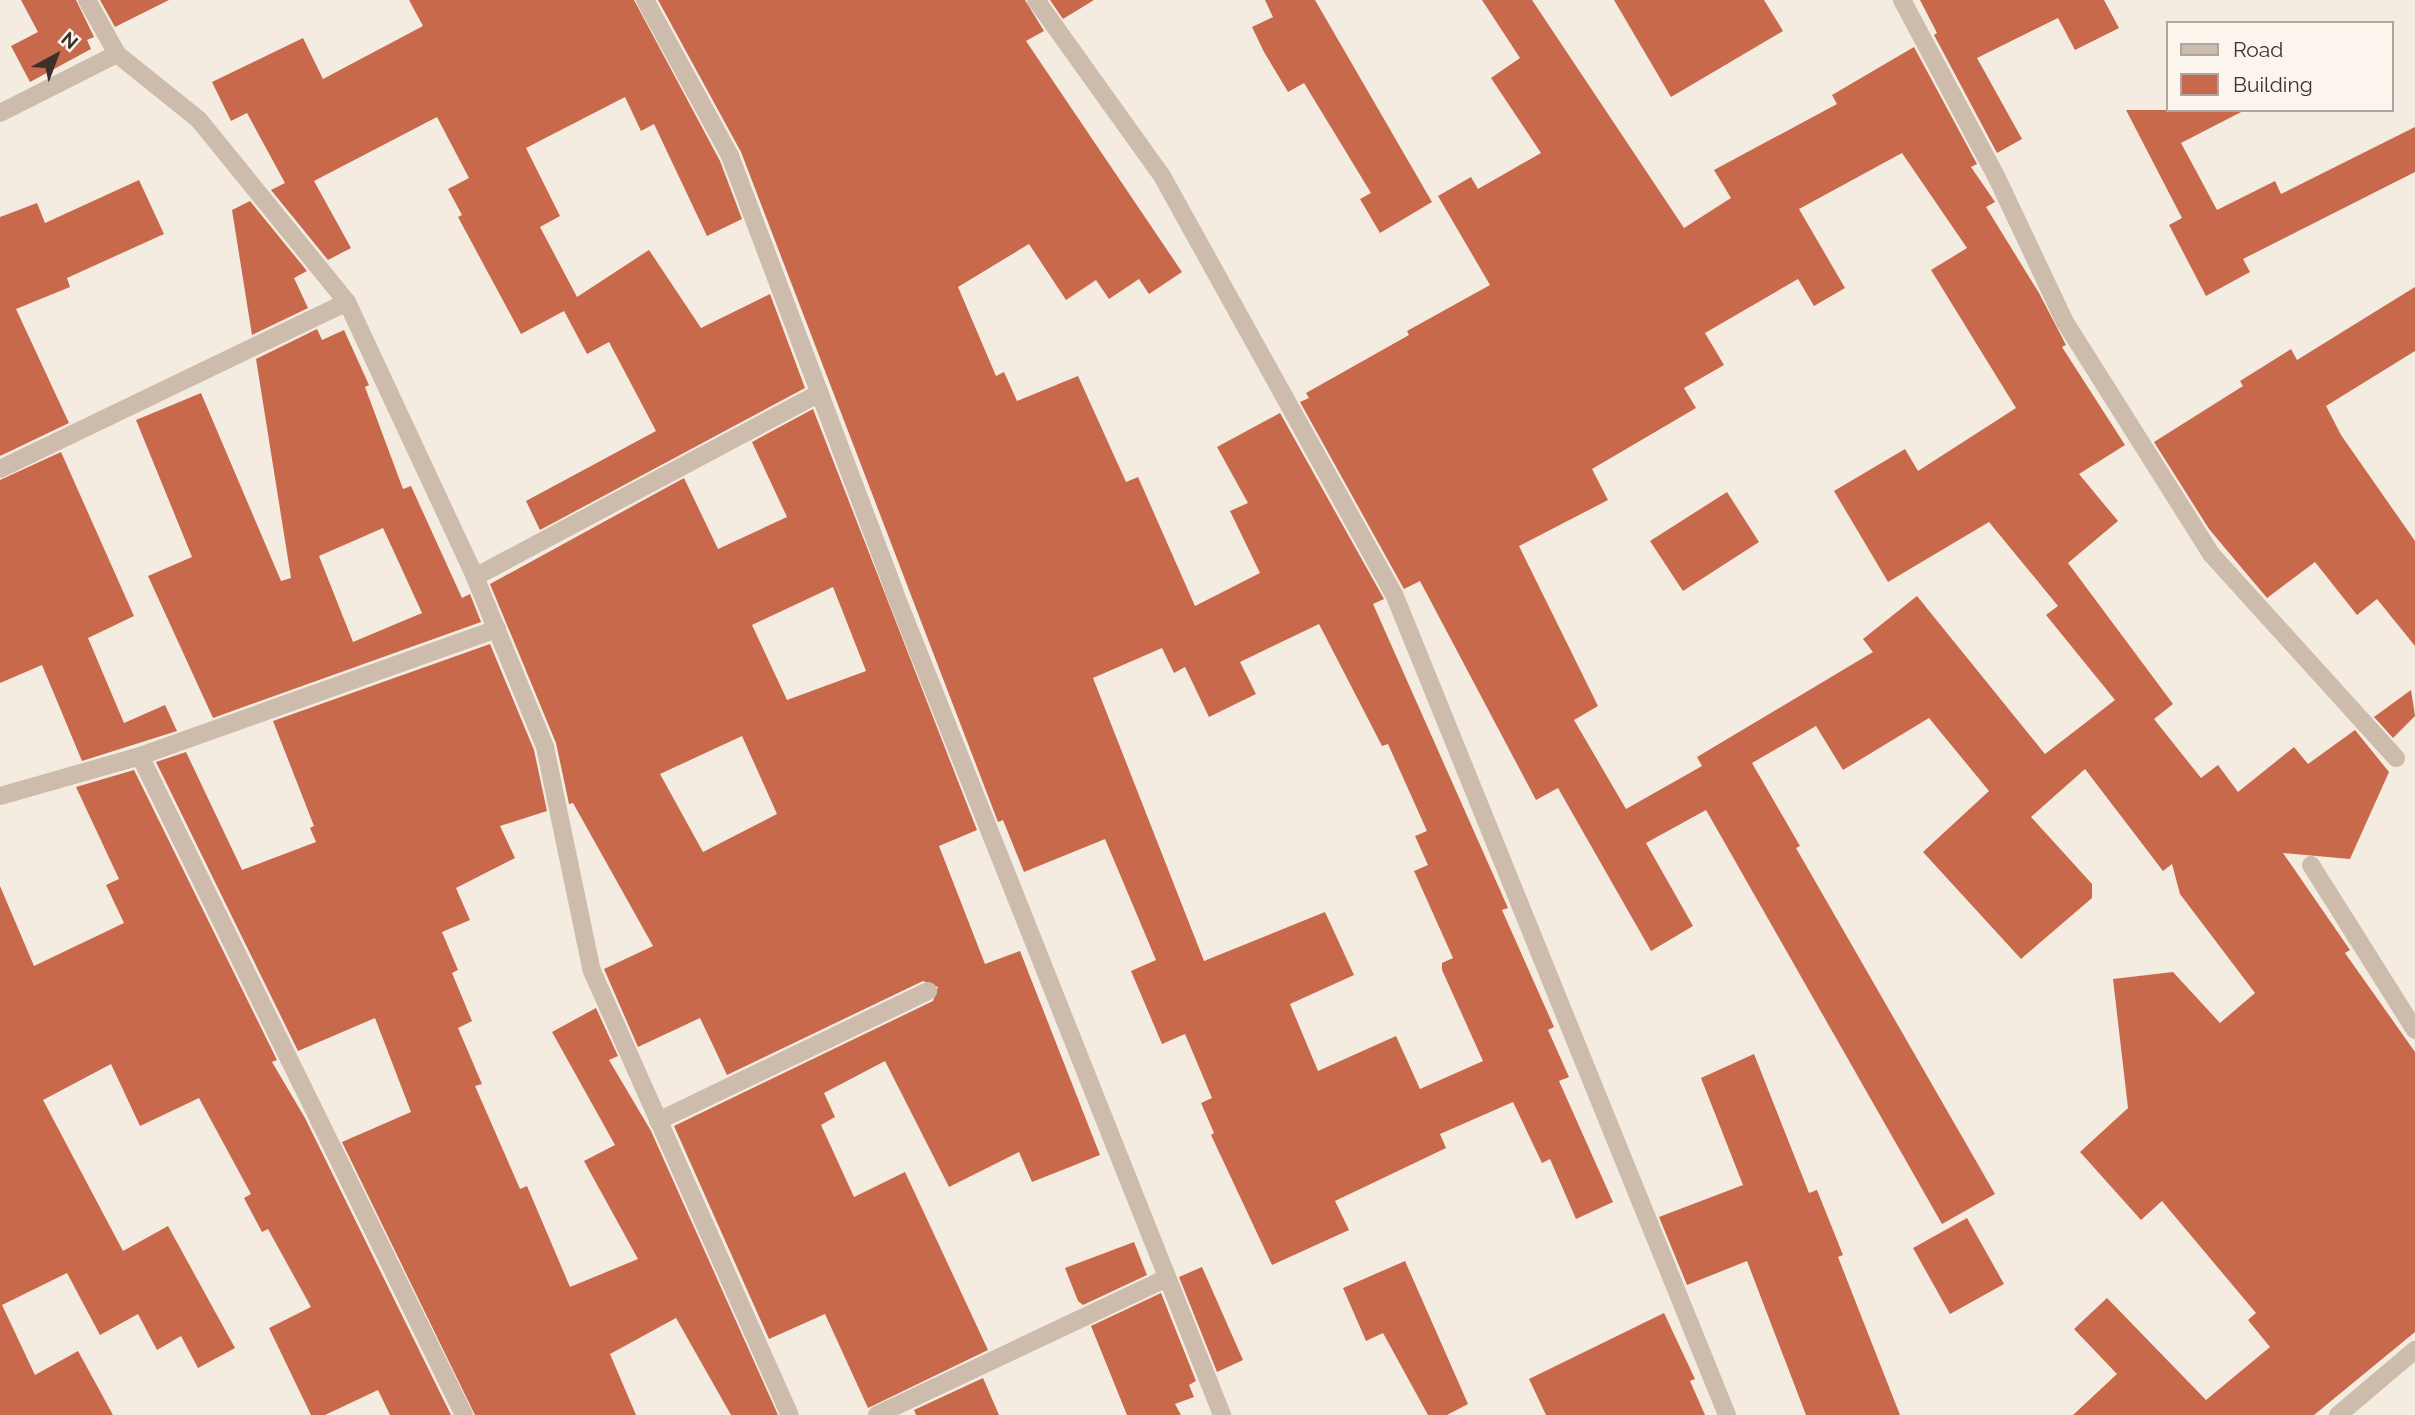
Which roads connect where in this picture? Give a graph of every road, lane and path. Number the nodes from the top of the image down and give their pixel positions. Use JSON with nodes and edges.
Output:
{"nodes":[{"id":1,"x":87,"y":0,"type":"edge"},
{"id":2,"x":645,"y":0,"type":"edge"},
{"id":3,"x":1036,"y":0,"type":"edge"},
{"id":4,"x":1902,"y":0,"type":"edge"},
{"id":5,"x":117,"y":54,"type":"junction"},
{"id":6,"x":0,"y":113,"type":"edge"},
{"id":7,"x":347,"y":302,"type":"junction"},
{"id":8,"x":819,"y":393,"type":"junction"},
{"id":9,"x":0,"y":469,"type":"edge"},
{"id":10,"x":475,"y":577,"type":"junction"},
{"id":11,"x":497,"y":629,"type":"junction"},
{"id":12,"x":140,"y":756,"type":"junction"},
{"id":13,"x":2396,"y":758,"type":"dead end"},
{"id":14,"x":0,"y":796,"type":"edge"},
{"id":15,"x":2311,"y":865,"type":"dead end"},
{"id":16,"x":928,"y":991,"type":"dead end"},
{"id":17,"x":2415,"y":1030,"type":"edge"},
{"id":18,"x":658,"y":1121,"type":"junction"},
{"id":19,"x":1167,"y":1278,"type":"junction"},
{"id":20,"x":2415,"y":1350,"type":"edge"},
{"id":21,"x":464,"y":1415,"type":"edge"},
{"id":22,"x":790,"y":1415,"type":"edge"},
{"id":23,"x":877,"y":1415,"type":"edge"},
{"id":24,"x":1222,"y":1415,"type":"edge"},
{"id":25,"x":1727,"y":1415,"type":"edge"},
{"id":26,"x":2338,"y":1415,"type":"edge"}],
"edges":[{"from":1,"to":5,"type":"street"},
{"from":2,"to":8,"type":"street"},
{"from":3,"to":25,"type":"street"},
{"from":4,"to":13,"type":"street"},
{"from":5,"to":6,"type":"street"},
{"from":5,"to":7,"type":"street"},
{"from":7,"to":9,"type":"street"},
{"from":7,"to":10,"type":"street"},
{"from":8,"to":10,"type":"street"},
{"from":8,"to":19,"type":"street"},
{"from":10,"to":11,"type":"street"},
{"from":11,"to":12,"type":"street"},
{"from":11,"to":18,"type":"street"},
{"from":12,"to":14,"type":"street"},
{"from":12,"to":21,"type":"street"},
{"from":15,"to":17,"type":"street"},
{"from":16,"to":18,"type":"street"},
{"from":18,"to":22,"type":"street"},
{"from":19,"to":23,"type":"street"},
{"from":19,"to":24,"type":"street"},
{"from":20,"to":26,"type":"street"}]}
